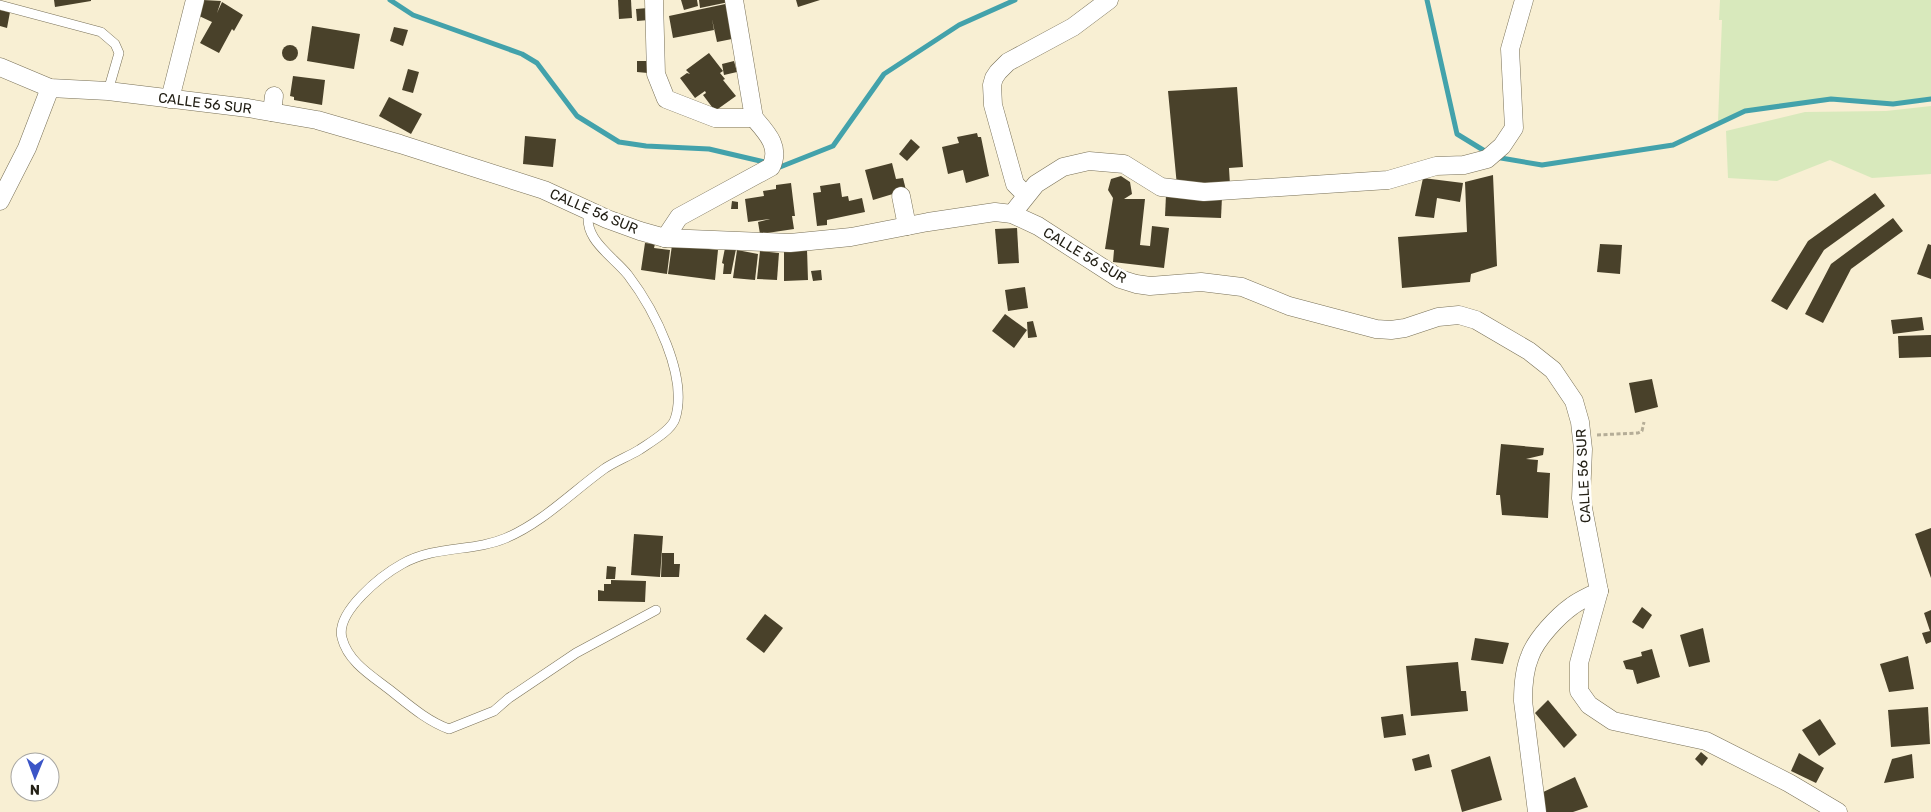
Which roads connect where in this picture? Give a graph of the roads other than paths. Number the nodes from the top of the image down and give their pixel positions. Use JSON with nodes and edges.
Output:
{"nodes":[{"id":1,"x":195,"y":0,"type":"edge"},
{"id":2,"x":654,"y":0,"type":"edge"},
{"id":3,"x":734,"y":0,"type":"edge"},
{"id":4,"x":1109,"y":0,"type":"edge"},
{"id":5,"x":1524,"y":0,"type":"edge"},
{"id":6,"x":0,"y":5,"type":"edge"},
{"id":7,"x":0,"y":67,"type":"edge"},
{"id":8,"x":50,"y":88,"type":"junction"},
{"id":9,"x":108,"y":91,"type":"junction"},
{"id":10,"x":170,"y":99,"type":"junction"},
{"id":11,"x":754,"y":118,"type":"junction"},
{"id":12,"x":1028,"y":193,"type":"junction"},
{"id":13,"x":902,"y":196,"type":"dead end"},
{"id":14,"x":0,"y":201,"type":"edge"},
{"id":15,"x":589,"y":211,"type":"junction"},
{"id":16,"x":1012,"y":214,"type":"junction"},
{"id":17,"x":907,"y":226,"type":"junction"},
{"id":18,"x":665,"y":238,"type":"junction"},
{"id":19,"x":1599,"y":592,"type":"junction"},
{"id":20,"x":656,"y":610,"type":"dead end"},
{"id":21,"x":1536,"y":812,"type":"edge"},
{"id":22,"x":1838,"y":812,"type":"edge"}],
"edges":[{"from":1,"to":10,"type":"street"},
{"from":2,"to":11,"type":"street"},
{"from":3,"to":11,"type":"street"},
{"from":4,"to":12,"type":"street"},
{"from":5,"to":12,"type":"street"},
{"from":6,"to":9,"type":"lane"},
{"from":7,"to":8,"type":"street","name":"CALLE 56 SUR"},
{"from":8,"to":9,"type":"street","name":"CALLE 56 SUR"},
{"from":8,"to":14,"type":"street"},
{"from":9,"to":10,"type":"street","name":"CALLE 56 SUR"},
{"from":10,"to":15,"type":"street","name":"CALLE 56 SUR"},
{"from":11,"to":18,"type":"street"},
{"from":12,"to":16,"type":"street"},
{"from":13,"to":17,"type":"street"},
{"from":15,"to":18,"type":"street","name":"CALLE 56 SUR"},
{"from":15,"to":20,"type":"lane"},
{"from":16,"to":17,"type":"street","name":"CALLE 56 SUR"},
{"from":16,"to":19,"type":"street","name":"CALLE 56 SUR"},
{"from":17,"to":18,"type":"street","name":"CALLE 56 SUR"},
{"from":19,"to":21,"type":"street"},
{"from":19,"to":22,"type":"street","name":"CALLE 56 SUR"}]}
